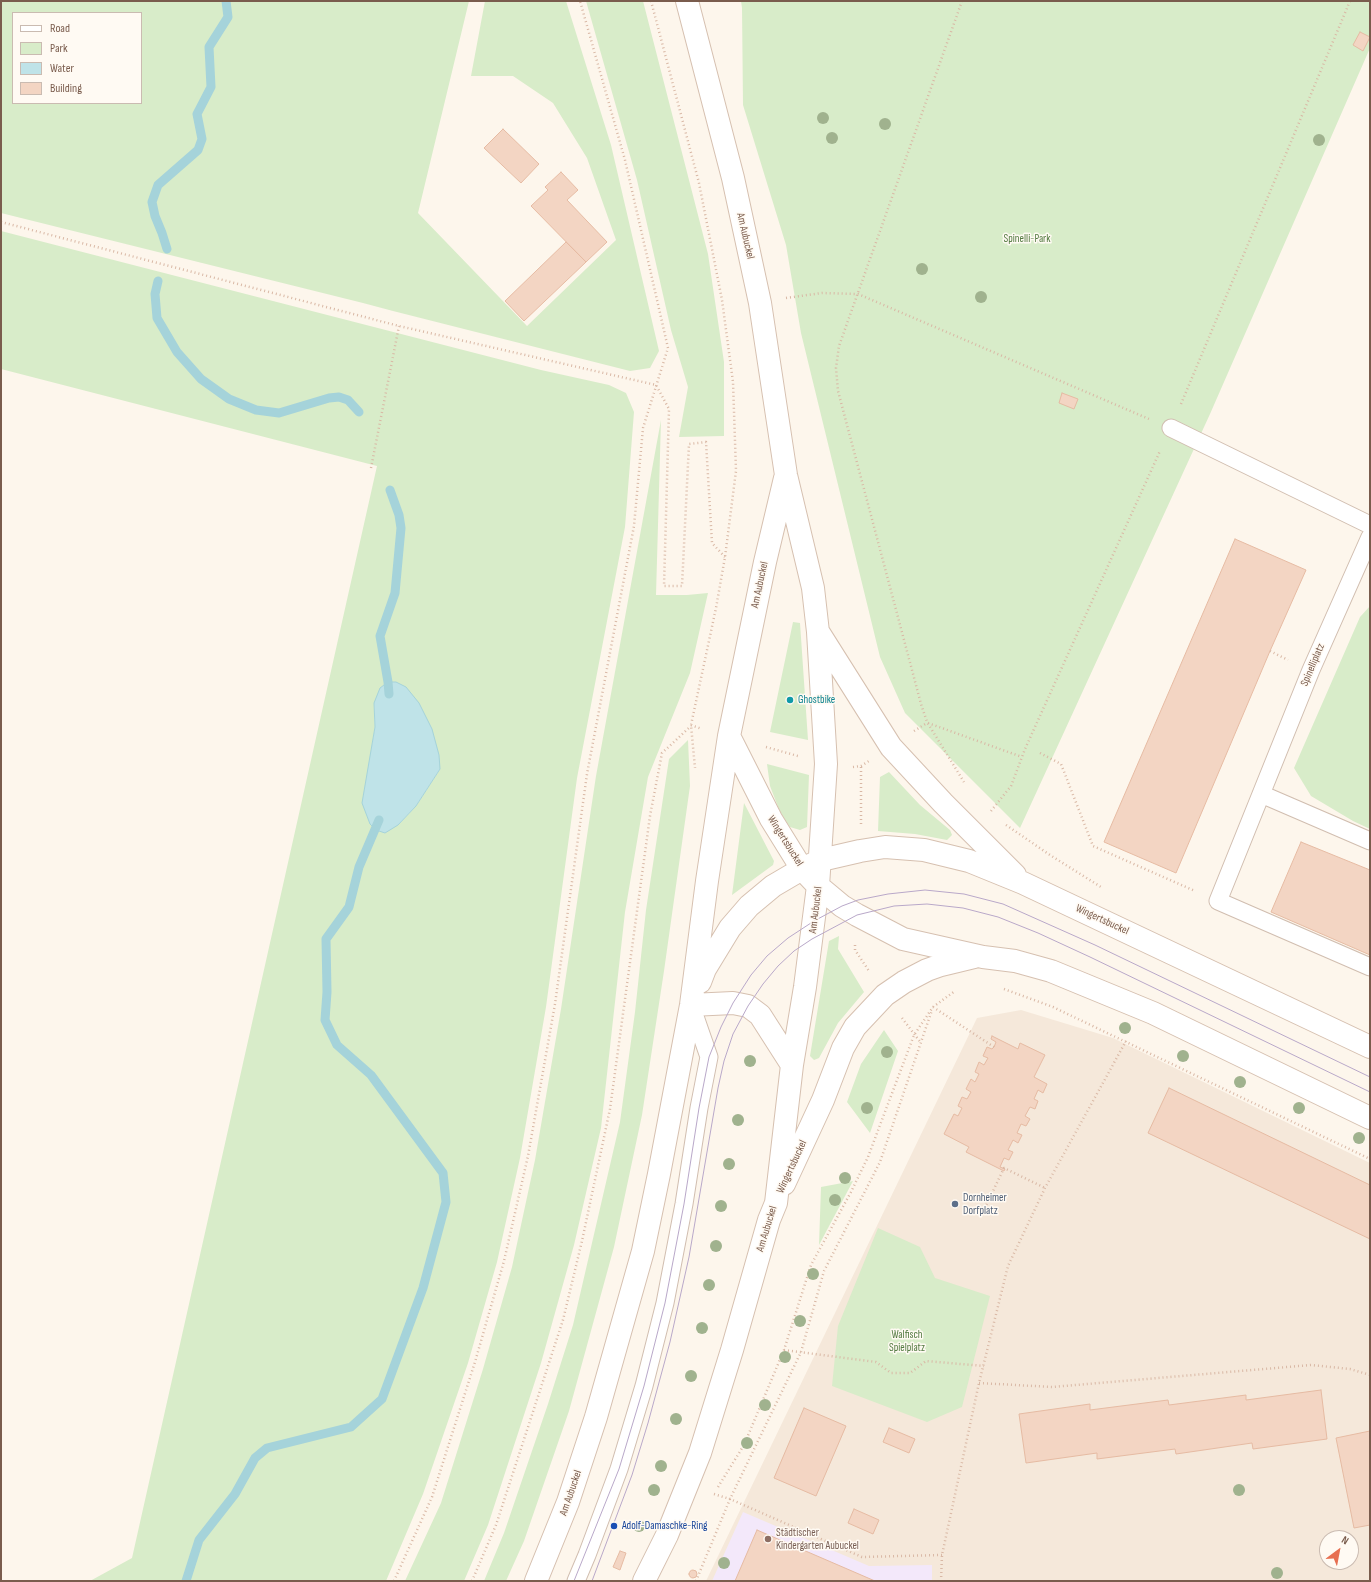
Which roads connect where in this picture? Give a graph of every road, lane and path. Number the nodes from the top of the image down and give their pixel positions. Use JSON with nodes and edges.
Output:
{"nodes":[{"id":1,"x":580,"y":1,"type":"edge"},
{"id":2,"x":651,"y":1,"type":"edge"},
{"id":3,"x":687,"y":1,"type":"edge"},
{"id":4,"x":962,"y":1,"type":"edge"},
{"id":5,"x":1350,"y":1,"type":"edge"},
{"id":6,"x":1,"y":222,"type":"edge"},
{"id":7,"x":858,"y":294,"type":"junction"},
{"id":8,"x":760,"y":303,"type":"junction"},
{"id":9,"x":400,"y":326,"type":"junction"},
{"id":10,"x":656,"y":385,"type":"junction"},
{"id":11,"x":1171,"y":428,"type":"junction"},
{"id":12,"x":371,"y":468,"type":"dead end"},
{"id":13,"x":786,"y":475,"type":"junction"},
{"id":14,"x":1370,"y":525,"type":"edge"},
{"id":15,"x":1370,"y":537,"type":"edge"},
{"id":16,"x":725,"y":556,"type":"junction"},
{"id":17,"x":818,"y":632,"type":"junction"},
{"id":18,"x":927,"y":722,"type":"junction"},
{"id":19,"x":691,"y":725,"type":"junction"},
{"id":20,"x":729,"y":736,"type":"junction"},
{"id":21,"x":1040,"y":753,"type":"dead end"},
{"id":22,"x":1022,"y":757,"type":"junction"},
{"id":23,"x":826,"y":764,"type":"junction"},
{"id":24,"x":861,"y":766,"type":"dead end"},
{"id":25,"x":695,"y":773,"type":"dead end"},
{"id":26,"x":964,"y":783,"type":"dead end"},
{"id":27,"x":1261,"y":794,"type":"junction"},
{"id":28,"x":989,"y":813,"type":"dead end"},
{"id":29,"x":1002,"y":821,"type":"dead end"},
{"id":30,"x":1370,"y":841,"type":"edge"},
{"id":31,"x":812,"y":865,"type":"junction"},
{"id":32,"x":1023,"y":883,"type":"junction"},
{"id":33,"x":818,"y":886,"type":"junction"},
{"id":34,"x":1108,"y":891,"type":"dead end"},
{"id":35,"x":1218,"y":902,"type":"junction"},
{"id":36,"x":983,"y":957,"type":"junction"},
{"id":37,"x":1370,"y":967,"type":"edge"},
{"id":38,"x":1000,"y":988,"type":"dead end"},
{"id":39,"x":957,"y":990,"type":"dead end"},
{"id":40,"x":691,"y":1005,"type":"junction"},
{"id":41,"x":933,"y":1007,"type":"junction"},
{"id":42,"x":1126,"y":1040,"type":"junction"},
{"id":43,"x":994,"y":1047,"type":"dead end"},
{"id":44,"x":1370,"y":1047,"type":"edge"},
{"id":45,"x":792,"y":1065,"type":"junction"},
{"id":46,"x":1370,"y":1118,"type":"edge"},
{"id":47,"x":1370,"y":1159,"type":"edge"},
{"id":48,"x":1045,"y":1188,"type":"junction"},
{"id":49,"x":776,"y":1203,"type":"junction"},
{"id":50,"x":983,"y":1212,"type":"dead end"},
{"id":51,"x":784,"y":1350,"type":"junction"},
{"id":52,"x":801,"y":1352,"type":"junction"},
{"id":53,"x":984,"y":1366,"type":"junction"},
{"id":54,"x":1370,"y":1375,"type":"edge"},
{"id":55,"x":979,"y":1383,"type":"junction"},
{"id":56,"x":730,"y":1499,"type":"junction"},
{"id":57,"x":942,"y":1555,"type":"junction"},
{"id":58,"x":394,"y":1581,"type":"edge"},
{"id":59,"x":472,"y":1581,"type":"edge"},
{"id":60,"x":536,"y":1581,"type":"edge"},
{"id":61,"x":576,"y":1581,"type":"edge"},
{"id":62,"x":644,"y":1581,"type":"edge"},
{"id":63,"x":696,"y":1581,"type":"edge"},
{"id":64,"x":941,"y":1581,"type":"edge"}],
"edges":[{"from":1,"to":10,"type":"path"},
{"from":2,"to":16,"type":"path"},
{"from":3,"to":8,"type":"main road","name":"Am Aubuckel"},
{"from":4,"to":7,"type":"path"},
{"from":5,"to":11,"type":"path"},
{"from":6,"to":9,"type":"path"},
{"from":7,"to":8,"type":"path"},
{"from":7,"to":11,"type":"path"},
{"from":7,"to":18,"type":"path"},
{"from":8,"to":13,"type":"main road","name":"Am Aubuckel"},
{"from":9,"to":10,"type":"path"},
{"from":9,"to":12,"type":"path"},
{"from":10,"to":16,"type":"path"},
{"from":10,"to":58,"type":"path"},
{"from":11,"to":14,"type":"lane"},
{"from":11,"to":22,"type":"path"},
{"from":13,"to":17,"type":"main road","name":"Am Aubuckel"},
{"from":13,"to":20,"type":"main road","name":"Am Aubuckel"},
{"from":15,"to":27,"type":"lane","name":"Spinelliplatz"},
{"from":16,"to":19,"type":"path"},
{"from":17,"to":23,"type":"main road","name":"Am Aubuckel"},
{"from":17,"to":32,"type":"main road"},
{"from":18,"to":22,"type":"path"},
{"from":18,"to":26,"type":"path"},
{"from":19,"to":20,"type":"path"},
{"from":19,"to":25,"type":"path"},
{"from":19,"to":59,"type":"path"},
{"from":20,"to":23,"type":"path"},
{"from":20,"to":31,"type":"main road","name":"Wingertsbuckel"},
{"from":20,"to":40,"type":"main road","name":"Am Aubuckel"},
{"from":21,"to":35,"type":"path"},
{"from":22,"to":28,"type":"path"},
{"from":23,"to":24,"type":"path"},
{"from":23,"to":31,"type":"main road","name":"Am Aubuckel"},
{"from":27,"to":30,"type":"lane"},
{"from":27,"to":35,"type":"lane","name":"Spinelliplatz"},
{"from":29,"to":34,"type":"path"},
{"from":31,"to":32,"type":"main road","name":"Wingertsbuckel"},
{"from":31,"to":33,"type":"main road","name":"Wingertsbuckel"},
{"from":31,"to":40,"type":"main road","name":"Am Aubuckel"},
{"from":32,"to":44,"type":"main road","name":"Wingertsbuckel"},
{"from":33,"to":36,"type":"main road","name":"Wingertsbuckel"},
{"from":33,"to":45,"type":"main road","name":"Am Aubuckel"},
{"from":35,"to":37,"type":"lane"},
{"from":36,"to":46,"type":"main road","name":"Wingertsbuckel"},
{"from":36,"to":49,"type":"main road","name":"Wingertsbuckel"},
{"from":38,"to":42,"type":"path"},
{"from":39,"to":41,"type":"path"},
{"from":40,"to":45,"type":"main road"},
{"from":40,"to":60,"type":"main road","name":"Am Aubuckel"},
{"from":40,"to":61,"type":"lane"},
{"from":41,"to":43,"type":"path"},
{"from":41,"to":51,"type":"path"},
{"from":41,"to":52,"type":"path"},
{"from":42,"to":47,"type":"path"},
{"from":42,"to":48,"type":"path"},
{"from":45,"to":49,"type":"main road","name":"Am Aubuckel"},
{"from":48,"to":50,"type":"path"},
{"from":48,"to":53,"type":"path"},
{"from":49,"to":62,"type":"main road","name":"Am Aubuckel"},
{"from":51,"to":52,"type":"path"},
{"from":51,"to":56,"type":"path"},
{"from":52,"to":53,"type":"path"},
{"from":52,"to":56,"type":"path"},
{"from":53,"to":55,"type":"path"},
{"from":54,"to":55,"type":"path"},
{"from":55,"to":57,"type":"path"},
{"from":56,"to":57,"type":"path"},
{"from":56,"to":63,"type":"path"},
{"from":57,"to":64,"type":"path"}]}
